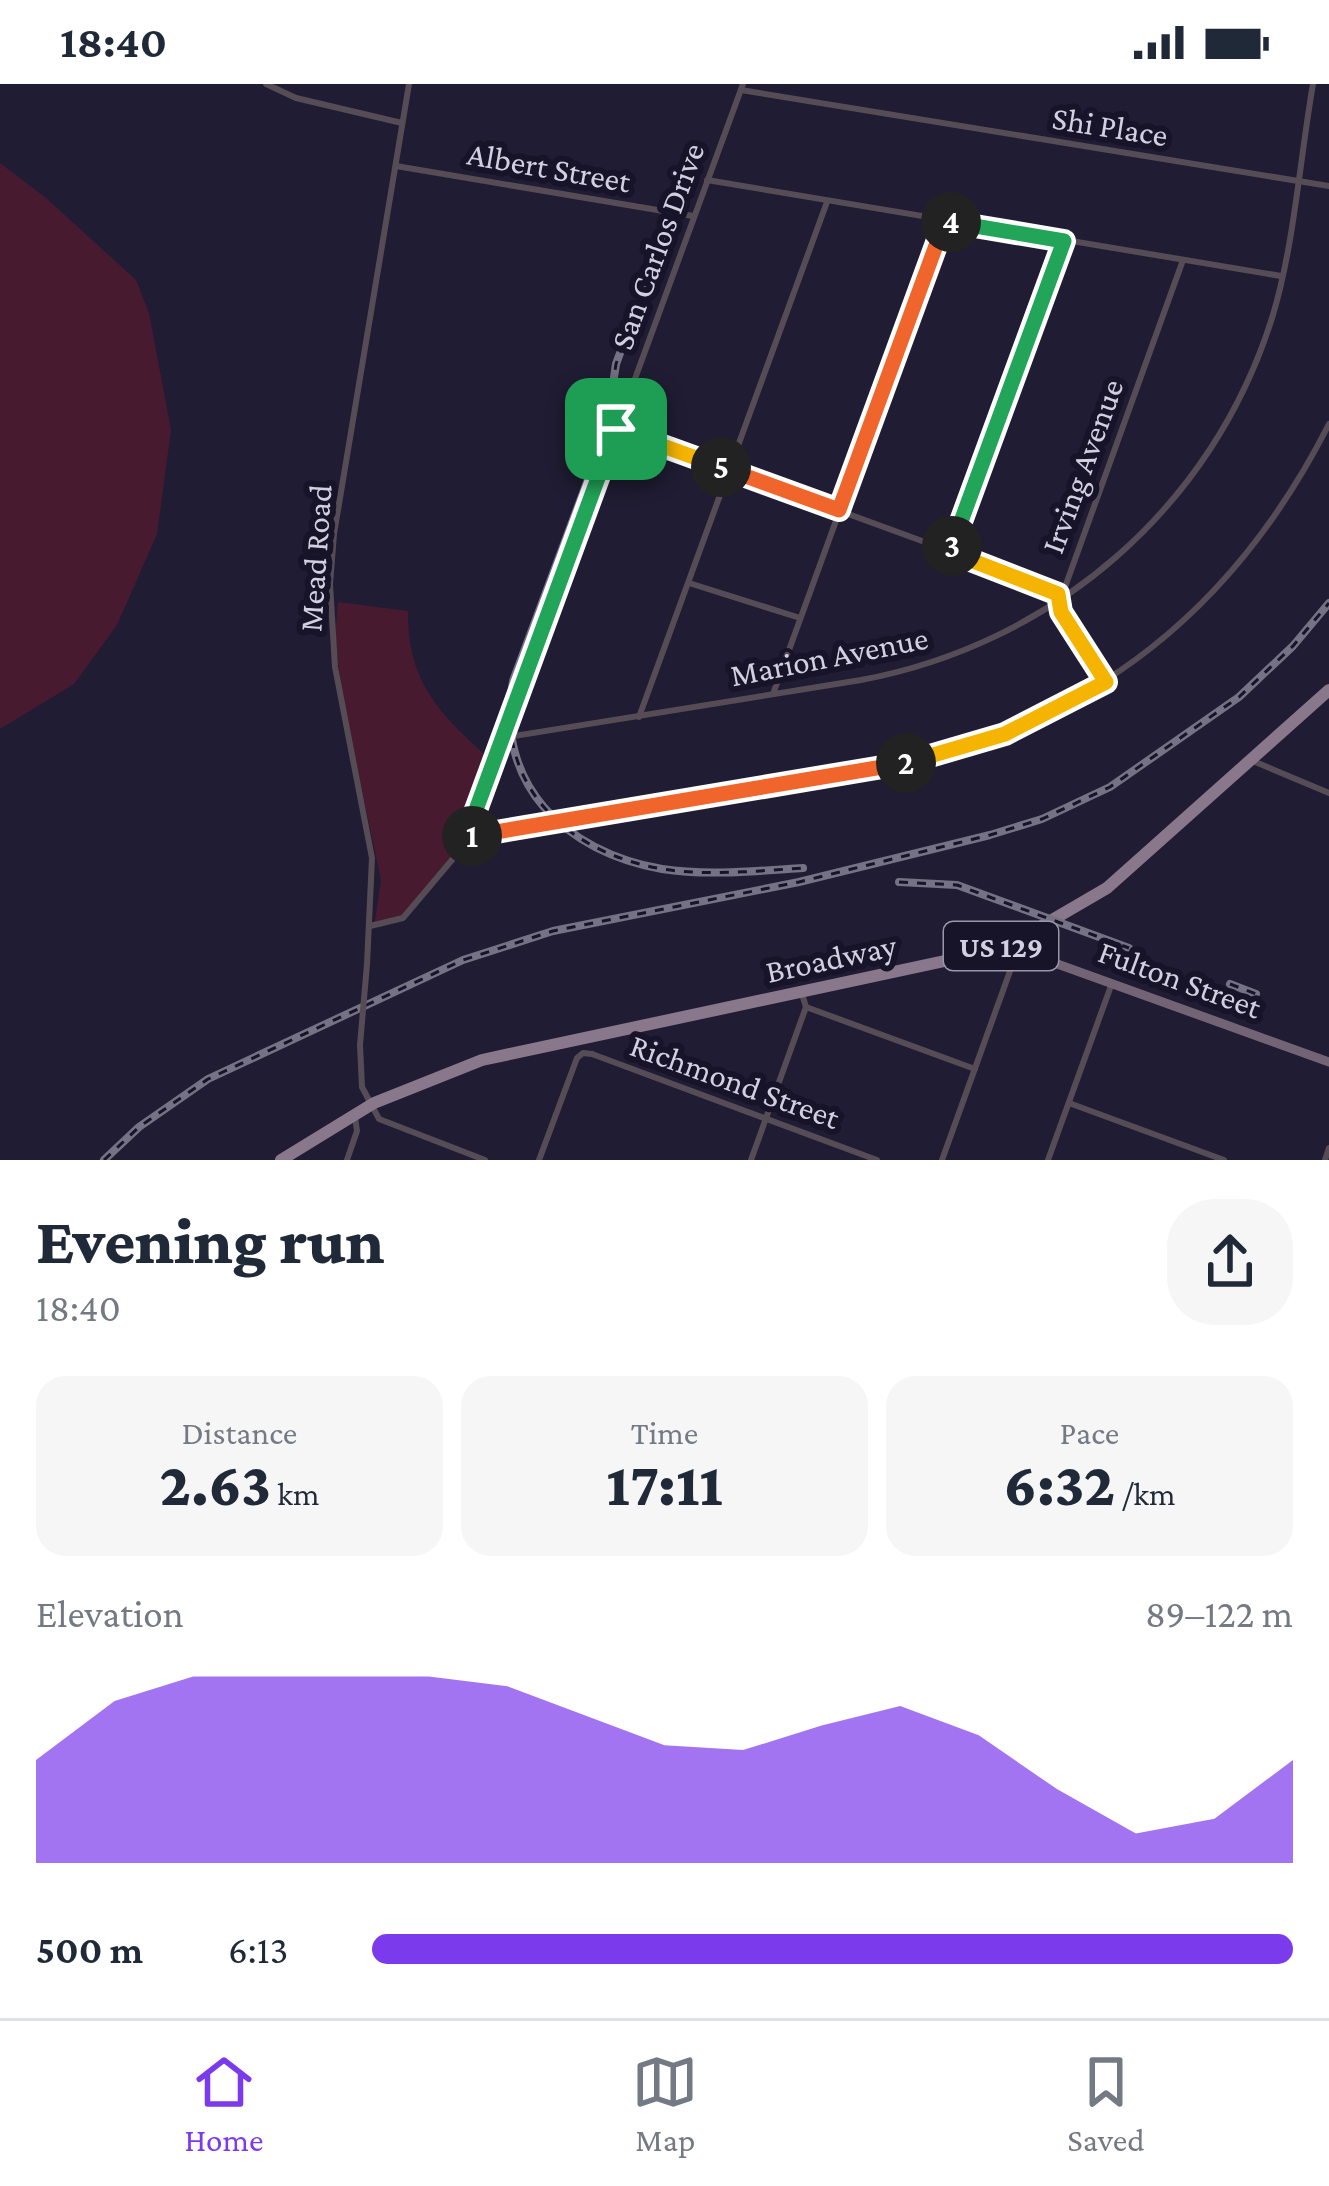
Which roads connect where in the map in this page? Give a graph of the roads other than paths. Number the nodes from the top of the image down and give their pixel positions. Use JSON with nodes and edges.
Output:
{"nodes":[{"id":1,"x":266,"y":84,"type":"edge"},
{"id":2,"x":409,"y":84,"type":"edge"},
{"id":3,"x":1313,"y":84,"type":"edge"},
{"id":4,"x":742,"y":87,"type":"edge"},
{"id":5,"x":402,"y":123,"type":"junction"},
{"id":6,"x":396,"y":166,"type":"junction"},
{"id":7,"x":707,"y":180,"type":"junction"},
{"id":8,"x":1296,"y":181,"type":"junction"},
{"id":9,"x":1329,"y":187,"type":"edge"},
{"id":10,"x":827,"y":202,"type":"junction"},
{"id":11,"x":693,"y":216,"type":"junction"},
{"id":12,"x":945,"y":221,"type":"junction"},
{"id":13,"x":1064,"y":241,"type":"junction"},
{"id":14,"x":1183,"y":260,"type":"junction"},
{"id":15,"x":1281,"y":276,"type":"junction"},
{"id":16,"x":1329,"y":424,"type":"edge"},
{"id":17,"x":616,"y":429,"type":"junction"},
{"id":18,"x":728,"y":470,"type":"junction"},
{"id":19,"x":839,"y":510,"type":"junction"},
{"id":20,"x":950,"y":552,"type":"junction"},
{"id":21,"x":687,"y":582,"type":"junction"},
{"id":22,"x":1060,"y":601,"type":"junction"},
{"id":23,"x":800,"y":618,"type":"junction"},
{"id":24,"x":1106,"y":682,"type":"junction"},
{"id":25,"x":1329,"y":690,"type":"edge"},
{"id":26,"x":773,"y":694,"type":"junction"},
{"id":27,"x":639,"y":717,"type":"junction"},
{"id":28,"x":502,"y":738,"type":"junction"},
{"id":29,"x":1253,"y":761,"type":"junction"},
{"id":30,"x":1329,"y":793,"type":"edge"},
{"id":31,"x":466,"y":837,"type":"junction"},
{"id":32,"x":370,"y":926,"type":"junction"},
{"id":33,"x":1023,"y":937,"type":"junction"},
{"id":34,"x":1005,"y":944,"type":"junction"},
{"id":35,"x":1112,"y":983,"type":"junction"},
{"id":36,"x":801,"y":991,"type":"junction"},
{"id":37,"x":806,"y":1007,"type":"junction"},
{"id":38,"x":592,"y":1036,"type":"junction"},
{"id":39,"x":592,"y":1054,"type":"junction"},
{"id":40,"x":1329,"y":1062,"type":"edge"},
{"id":41,"x":975,"y":1069,"type":"junction"},
{"id":42,"x":374,"y":1103,"type":"junction"},
{"id":43,"x":1069,"y":1103,"type":"junction"},
{"id":44,"x":355,"y":1113,"type":"junction"},
{"id":45,"x":766,"y":1118,"type":"junction"},
{"id":46,"x":1329,"y":1148,"type":"edge"},
{"id":47,"x":280,"y":1160,"type":"edge"},
{"id":48,"x":346,"y":1160,"type":"edge"},
{"id":49,"x":485,"y":1160,"type":"edge"},
{"id":50,"x":539,"y":1160,"type":"edge"},
{"id":51,"x":751,"y":1160,"type":"edge"},
{"id":52,"x":878,"y":1160,"type":"edge"},
{"id":53,"x":942,"y":1160,"type":"edge"},
{"id":54,"x":1048,"y":1160,"type":"edge"},
{"id":55,"x":1224,"y":1160,"type":"edge"},
{"id":56,"x":1325,"y":1160,"type":"edge"}],
"edges":[{"from":1,"to":5,"type":"street"},
{"from":2,"to":5,"type":"street","name":"Mead Road"},
{"from":3,"to":8,"type":"street","name":"Marion Avenue"},
{"from":4,"to":7,"type":"street","name":"San Carlos Drive"},
{"from":4,"to":8,"type":"street","name":"Shi Place"},
{"from":5,"to":6,"type":"street","name":"Mead Road"},
{"from":6,"to":11,"type":"street","name":"Albert Street"},
{"from":6,"to":32,"type":"street","name":"Mead Road"},
{"from":7,"to":10,"type":"street"},
{"from":7,"to":11,"type":"street","name":"San Carlos Drive"},
{"from":8,"to":9,"type":"street","name":"Shi Place"},
{"from":8,"to":15,"type":"street","name":"Marion Avenue"},
{"from":10,"to":12,"type":"street"},
{"from":10,"to":18,"type":"street"},
{"from":11,"to":17,"type":"street","name":"San Carlos Drive"},
{"from":12,"to":13,"type":"street"},
{"from":12,"to":19,"type":"street"},
{"from":13,"to":14,"type":"street"},
{"from":13,"to":20,"type":"street"},
{"from":14,"to":15,"type":"street"},
{"from":14,"to":22,"type":"street","name":"Irving Avenue"},
{"from":15,"to":22,"type":"street","name":"Marion Avenue"},
{"from":16,"to":24,"type":"street"},
{"from":17,"to":18,"type":"street"},
{"from":17,"to":28,"type":"street","name":"San Carlos Drive"},
{"from":18,"to":19,"type":"street"},
{"from":18,"to":21,"type":"street"},
{"from":19,"to":20,"type":"street"},
{"from":19,"to":23,"type":"street"},
{"from":20,"to":22,"type":"street"},
{"from":21,"to":23,"type":"street"},
{"from":21,"to":27,"type":"street"},
{"from":22,"to":24,"type":"street","name":"Irving Avenue"},
{"from":22,"to":26,"type":"street","name":"Marion Avenue"},
{"from":23,"to":26,"type":"street"},
{"from":24,"to":31,"type":"street"},
{"from":25,"to":29,"type":"main road","name":"Broadway","number":"US 129"},
{"from":26,"to":27,"type":"street","name":"Marion Avenue"},
{"from":27,"to":28,"type":"street","name":"Marion Avenue"},
{"from":28,"to":31,"type":"street","name":"San Carlos Drive"},
{"from":29,"to":30,"type":"street"},
{"from":29,"to":33,"type":"main road","name":"Broadway","number":"US 129"},
{"from":31,"to":32,"type":"street","name":"San Carlos Drive"},
{"from":32,"to":42,"type":"street","name":"Mead Road","bridge":true},
{"from":33,"to":34,"type":"main road","name":"Broadway","number":"US 129"},
{"from":33,"to":35,"type":"street","name":"Fulton Street"},
{"from":34,"to":36,"type":"main road","name":"Broadway","number":"US 129"},
{"from":34,"to":41,"type":"street"},
{"from":35,"to":40,"type":"street","name":"Fulton Street"},
{"from":35,"to":43,"type":"street"},
{"from":36,"to":37,"type":"street"},
{"from":36,"to":38,"type":"main road","name":"Broadway","number":"US 129"},
{"from":37,"to":41,"type":"street"},
{"from":37,"to":45,"type":"street"},
{"from":38,"to":39,"type":"street","name":"Richmond Street"},
{"from":38,"to":42,"type":"main road","name":"Broadway","number":"US 129"},
{"from":39,"to":45,"type":"street","name":"Richmond Street"},
{"from":39,"to":50,"type":"street"},
{"from":41,"to":53,"type":"street"},
{"from":42,"to":44,"type":"main road","name":"Broadway","number":"US 129"},
{"from":42,"to":49,"type":"street"},
{"from":43,"to":54,"type":"street"},
{"from":43,"to":55,"type":"street"},
{"from":44,"to":47,"type":"main road","name":"Broadway","number":"US 129"},
{"from":44,"to":48,"type":"street"},
{"from":45,"to":51,"type":"street"},
{"from":45,"to":52,"type":"street","name":"Richmond Street"},
{"from":46,"to":56,"type":"street"}]}
